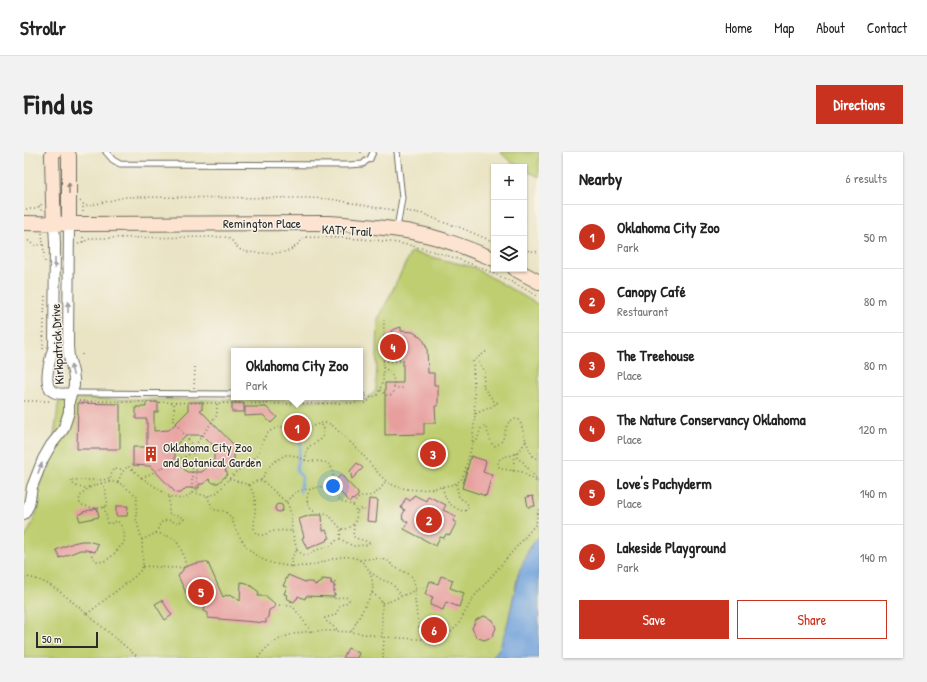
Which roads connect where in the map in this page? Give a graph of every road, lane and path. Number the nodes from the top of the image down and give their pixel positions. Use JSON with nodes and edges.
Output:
{"nodes":[{"id":1,"x":54,"y":152,"type":"edge"},
{"id":2,"x":67,"y":152,"type":"edge"},
{"id":3,"x":106,"y":152,"type":"edge"},
{"id":4,"x":373,"y":152,"type":"edge"},
{"id":5,"x":397,"y":152,"type":"edge"},
{"id":6,"x":39,"y":206,"type":"dead end"},
{"id":7,"x":83,"y":206,"type":"dead end"},
{"id":8,"x":41,"y":209,"type":"dead end"},
{"id":9,"x":389,"y":209,"type":"dead end"},
{"id":10,"x":410,"y":212,"type":"dead end"},
{"id":11,"x":24,"y":223,"type":"edge"},
{"id":12,"x":54,"y":224,"type":"junction"},
{"id":13,"x":69,"y":224,"type":"junction"},
{"id":14,"x":397,"y":229,"type":"junction"},
{"id":15,"x":83,"y":237,"type":"dead end"},
{"id":16,"x":24,"y":240,"type":"edge"},
{"id":17,"x":43,"y":240,"type":"dead end"},
{"id":18,"x":491,"y":241,"type":"edge"},
{"id":19,"x":43,"y":245,"type":"junction"},
{"id":20,"x":527,"y":250,"type":"edge"},
{"id":21,"x":539,"y":252,"type":"edge"},
{"id":22,"x":491,"y":258,"type":"edge"},
{"id":23,"x":45,"y":264,"type":"dead end"},
{"id":24,"x":521,"y":272,"type":"edge"},
{"id":25,"x":539,"y":282,"type":"edge"},
{"id":26,"x":45,"y":290,"type":"dead end"},
{"id":27,"x":539,"y":297,"type":"edge"},
{"id":28,"x":384,"y":320,"type":"dead end"},
{"id":29,"x":43,"y":342,"type":"dead end"},
{"id":30,"x":487,"y":351,"type":"dead end"},
{"id":31,"x":476,"y":359,"type":"junction"},
{"id":32,"x":384,"y":361,"type":"junction"},
{"id":33,"x":403,"y":361,"type":"dead end"},
{"id":34,"x":195,"y":367,"type":"dead end"},
{"id":35,"x":384,"y":367,"type":"junction"},
{"id":36,"x":394,"y":388,"type":"junction"},
{"id":37,"x":403,"y":388,"type":"dead end"},
{"id":38,"x":380,"y":390,"type":"junction"},
{"id":39,"x":194,"y":394,"type":"junction"},
{"id":40,"x":231,"y":394,"type":"edge"},
{"id":41,"x":70,"y":397,"type":"junction"},
{"id":42,"x":24,"y":401,"type":"edge"},
{"id":43,"x":51,"y":401,"type":"dead end"},
{"id":44,"x":174,"y":403,"type":"junction"},
{"id":45,"x":194,"y":403,"type":"junction"},
{"id":46,"x":217,"y":403,"type":"junction"},
{"id":47,"x":475,"y":414,"type":"junction"},
{"id":48,"x":320,"y":424,"type":"junction"},
{"id":49,"x":526,"y":441,"type":"junction"},
{"id":50,"x":473,"y":442,"type":"junction"},
{"id":51,"x":194,"y":447,"type":"junction"},
{"id":52,"x":194,"y":452,"type":"junction"},
{"id":53,"x":516,"y":453,"type":"junction"},
{"id":54,"x":512,"y":454,"type":"junction"},
{"id":55,"x":305,"y":460,"type":"junction"},
{"id":56,"x":539,"y":460,"type":"edge"},
{"id":57,"x":194,"y":462,"type":"junction"},
{"id":58,"x":124,"y":469,"type":"junction"},
{"id":59,"x":512,"y":471,"type":"junction"},
{"id":60,"x":111,"y":477,"type":"junction"},
{"id":61,"x":142,"y":478,"type":"junction"},
{"id":62,"x":229,"y":478,"type":"junction"},
{"id":63,"x":261,"y":480,"type":"junction"},
{"id":64,"x":386,"y":480,"type":"junction"},
{"id":65,"x":109,"y":482,"type":"junction"},
{"id":66,"x":101,"y":483,"type":"junction"},
{"id":67,"x":118,"y":483,"type":"junction"},
{"id":68,"x":456,"y":483,"type":"junction"},
{"id":69,"x":539,"y":483,"type":"edge"},
{"id":70,"x":250,"y":485,"type":"junction"},
{"id":71,"x":324,"y":486,"type":"junction"},
{"id":72,"x":90,"y":487,"type":"junction"},
{"id":73,"x":442,"y":487,"type":"junction"},
{"id":74,"x":310,"y":489,"type":"junction"},
{"id":75,"x":192,"y":493,"type":"junction"},
{"id":76,"x":196,"y":493,"type":"junction"},
{"id":77,"x":169,"y":496,"type":"junction"},
{"id":78,"x":207,"y":496,"type":"junction"},
{"id":79,"x":286,"y":502,"type":"junction"},
{"id":80,"x":353,"y":505,"type":"junction"},
{"id":81,"x":104,"y":506,"type":"junction"},
{"id":82,"x":539,"y":509,"type":"edge"},
{"id":83,"x":26,"y":510,"type":"edge"},
{"id":84,"x":364,"y":510,"type":"dead end"},
{"id":85,"x":356,"y":511,"type":"junction"},
{"id":86,"x":354,"y":524,"type":"junction"},
{"id":87,"x":341,"y":529,"type":"junction"},
{"id":88,"x":292,"y":531,"type":"junction"},
{"id":89,"x":156,"y":533,"type":"junction"},
{"id":90,"x":340,"y":539,"type":"junction"},
{"id":91,"x":142,"y":540,"type":"junction"},
{"id":92,"x":297,"y":550,"type":"junction"},
{"id":93,"x":90,"y":551,"type":"dead end"},
{"id":94,"x":360,"y":560,"type":"junction"},
{"id":95,"x":142,"y":566,"type":"junction"},
{"id":96,"x":291,"y":567,"type":"junction"},
{"id":97,"x":370,"y":572,"type":"junction"},
{"id":98,"x":24,"y":577,"type":"edge"},
{"id":99,"x":331,"y":582,"type":"dead end"},
{"id":100,"x":427,"y":587,"type":"dead end"},
{"id":101,"x":416,"y":589,"type":"junction"},
{"id":102,"x":372,"y":592,"type":"junction"},
{"id":103,"x":401,"y":596,"type":"junction"},
{"id":104,"x":291,"y":600,"type":"dead end"},
{"id":105,"x":382,"y":603,"type":"junction"},
{"id":106,"x":275,"y":605,"type":"dead end"},
{"id":107,"x":291,"y":606,"type":"junction"},
{"id":108,"x":87,"y":614,"type":"junction"},
{"id":109,"x":312,"y":632,"type":"junction"},
{"id":110,"x":340,"y":632,"type":"junction"},
{"id":111,"x":351,"y":632,"type":"junction"},
{"id":112,"x":383,"y":636,"type":"junction"},
{"id":113,"x":424,"y":639,"type":"junction"},
{"id":114,"x":139,"y":658,"type":"edge"},
{"id":115,"x":258,"y":658,"type":"edge"},
{"id":116,"x":383,"y":658,"type":"edge"}],
"edges":[{"from":1,"to":12,"type":"main road"},
{"from":13,"to":2,"type":"main road","one_way":true},
{"from":3,"to":4,"type":"lane"},
{"from":5,"to":14,"type":"lane"},
{"from":6,"to":8,"type":"path"},
{"from":7,"to":9,"type":"path"},
{"from":10,"to":18,"type":"path"},
{"from":11,"to":12,"type":"main road","name":"Remington Place"},
{"from":12,"to":13,"type":"main road","name":"Remington Place"},
{"from":12,"to":41,"type":"street","name":"Kirkpatrick Drive","one_way":true},
{"from":13,"to":14,"type":"main road","name":"Remington Place"},
{"from":41,"to":13,"type":"street","name":"Kirkpatrick Drive","one_way":true},
{"from":14,"to":22,"type":"main road","name":"Remington Place"},
{"from":15,"to":27,"type":"path","name":"KATY Trail"},
{"from":16,"to":19,"type":"path"},
{"from":17,"to":19,"type":"path"},
{"from":19,"to":23,"type":"path"},
{"from":20,"to":21,"type":"path"},
{"from":24,"to":25,"type":"main road"},
{"from":26,"to":29,"type":"path"},
{"from":28,"to":32,"type":"path"},
{"from":30,"to":31,"type":"path"},
{"from":31,"to":47,"type":"path"},
{"from":31,"to":47,"type":"path"},
{"from":32,"to":33,"type":"path"},
{"from":32,"to":35,"type":"path"},
{"from":34,"to":39,"type":"path"},
{"from":35,"to":36,"type":"path"},
{"from":35,"to":38,"type":"path"},
{"from":36,"to":37,"type":"path"},
{"from":36,"to":38,"type":"path"},
{"from":38,"to":46,"type":"path"},
{"from":39,"to":40,"type":"lane"},
{"from":39,"to":41,"type":"lane"},
{"from":39,"to":45,"type":"path"},
{"from":41,"to":44,"type":"path"},
{"from":83,"to":41,"type":"street","one_way":true},
{"from":42,"to":43,"type":"path"},
{"from":44,"to":45,"type":"path"},
{"from":44,"to":51,"type":"path"},
{"from":45,"to":46,"type":"path"},
{"from":46,"to":51,"type":"path"},
{"from":47,"to":50,"type":"path"},
{"from":48,"to":55,"type":"path"},
{"from":48,"to":62,"type":"path"},
{"from":48,"to":64,"type":"path"},
{"from":49,"to":50,"type":"path"},
{"from":49,"to":53,"type":"path"},
{"from":49,"to":56,"type":"path"},
{"from":50,"to":68,"type":"path"},
{"from":51,"to":52,"type":"path"},
{"from":52,"to":57,"type":"path"},
{"from":52,"to":61,"type":"path"},
{"from":53,"to":54,"type":"path"},
{"from":53,"to":69,"type":"path"},
{"from":54,"to":59,"type":"path"},
{"from":54,"to":59,"type":"path"},
{"from":55,"to":63,"type":"path"},
{"from":55,"to":71,"type":"path"},
{"from":57,"to":75,"type":"path"},
{"from":57,"to":76,"type":"path"},
{"from":58,"to":60,"type":"path"},
{"from":58,"to":61,"type":"path"},
{"from":58,"to":67,"type":"path"},
{"from":59,"to":69,"type":"path"},
{"from":60,"to":65,"type":"path"},
{"from":60,"to":72,"type":"path"},
{"from":61,"to":77,"type":"path"},
{"from":62,"to":70,"type":"path"},
{"from":62,"to":78,"type":"path"},
{"from":63,"to":70,"type":"path"},
{"from":63,"to":79,"type":"path"},
{"from":64,"to":73,"type":"path"},
{"from":64,"to":80,"type":"path"},
{"from":65,"to":66,"type":"path"},
{"from":65,"to":67,"type":"path"},
{"from":66,"to":72,"type":"path"},
{"from":66,"to":81,"type":"path"},
{"from":67,"to":91,"type":"path"},
{"from":68,"to":73,"type":"path"},
{"from":68,"to":73,"type":"path"},
{"from":70,"to":88,"type":"path"},
{"from":71,"to":74,"type":"path"},
{"from":71,"to":80,"type":"path"},
{"from":72,"to":81,"type":"path"},
{"from":74,"to":79,"type":"path"},
{"from":74,"to":87,"type":"path"},
{"from":75,"to":76,"type":"path"},
{"from":75,"to":77,"type":"path"},
{"from":76,"to":78,"type":"path"},
{"from":77,"to":89,"type":"path"},
{"from":78,"to":96,"type":"path"},
{"from":79,"to":88,"type":"path"},
{"from":80,"to":85,"type":"path"},
{"from":81,"to":93,"type":"path"},
{"from":82,"to":113,"type":"path"},
{"from":84,"to":85,"type":"path"},
{"from":85,"to":86,"type":"path"},
{"from":86,"to":87,"type":"path"},
{"from":86,"to":90,"type":"path"},
{"from":87,"to":90,"type":"path"},
{"from":88,"to":92,"type":"path"},
{"from":89,"to":91,"type":"path"},
{"from":89,"to":95,"type":"path"},
{"from":90,"to":92,"type":"path"},
{"from":91,"to":95,"type":"path"},
{"from":92,"to":96,"type":"path"},
{"from":94,"to":96,"type":"path"},
{"from":94,"to":97,"type":"path"},
{"from":94,"to":101,"type":"path"},
{"from":95,"to":108,"type":"path"},
{"from":97,"to":102,"type":"path"},
{"from":97,"to":103,"type":"path"},
{"from":98,"to":108,"type":"path"},
{"from":99,"to":110,"type":"path"},
{"from":100,"to":101,"type":"path"},
{"from":101,"to":103,"type":"path"},
{"from":101,"to":113,"type":"path"},
{"from":102,"to":105,"type":"path"},
{"from":102,"to":111,"type":"path"},
{"from":103,"to":105,"type":"path"},
{"from":104,"to":107,"type":"path"},
{"from":105,"to":112,"type":"path"},
{"from":106,"to":107,"type":"path"},
{"from":107,"to":109,"type":"path"},
{"from":108,"to":114,"type":"path"},
{"from":109,"to":110,"type":"path"},
{"from":109,"to":115,"type":"path"},
{"from":110,"to":111,"type":"path"},
{"from":111,"to":112,"type":"path"},
{"from":112,"to":113,"type":"path"},
{"from":112,"to":116,"type":"path"}]}
